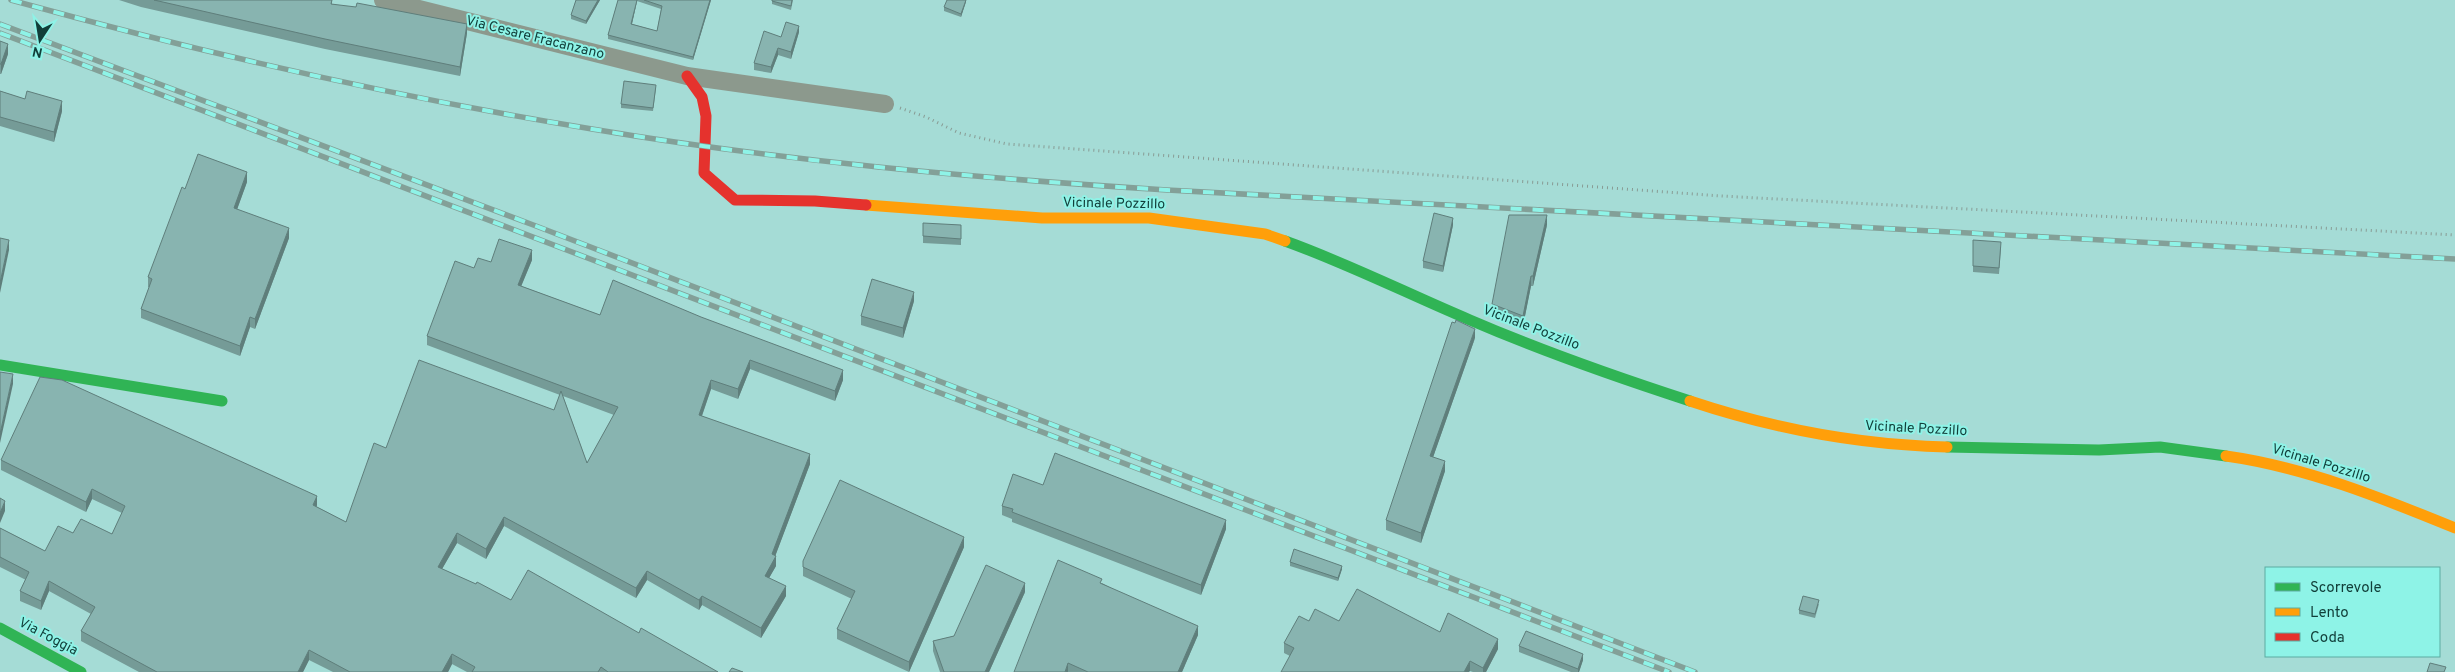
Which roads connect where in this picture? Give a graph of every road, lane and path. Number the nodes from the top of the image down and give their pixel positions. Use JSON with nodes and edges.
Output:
{"nodes":[{"id":1,"x":383,"y":0,"type":"edge"},
{"id":2,"x":687,"y":76,"type":"junction"},
{"id":3,"x":885,"y":104,"type":"joint"},
{"id":4,"x":2455,"y":236,"type":"edge"},
{"id":5,"x":0,"y":365,"type":"edge"},
{"id":6,"x":222,"y":401,"type":"dead end"},
{"id":7,"x":2455,"y":528,"type":"edge"},
{"id":8,"x":0,"y":628,"type":"edge"},
{"id":9,"x":81,"y":672,"type":"edge"}],
"edges":[{"from":1,"to":2,"type":"street","name":"Via Cesare Fracanzano"},
{"from":2,"to":3,"type":"street","name":"Via Cesare Fracanzano"},
{"from":2,"to":7,"type":"street","name":"Vicinale Pozzillo"},
{"from":3,"to":4,"type":"path"},
{"from":5,"to":6,"type":"street"},
{"from":8,"to":9,"type":"street","name":"Via Foggia"}]}
